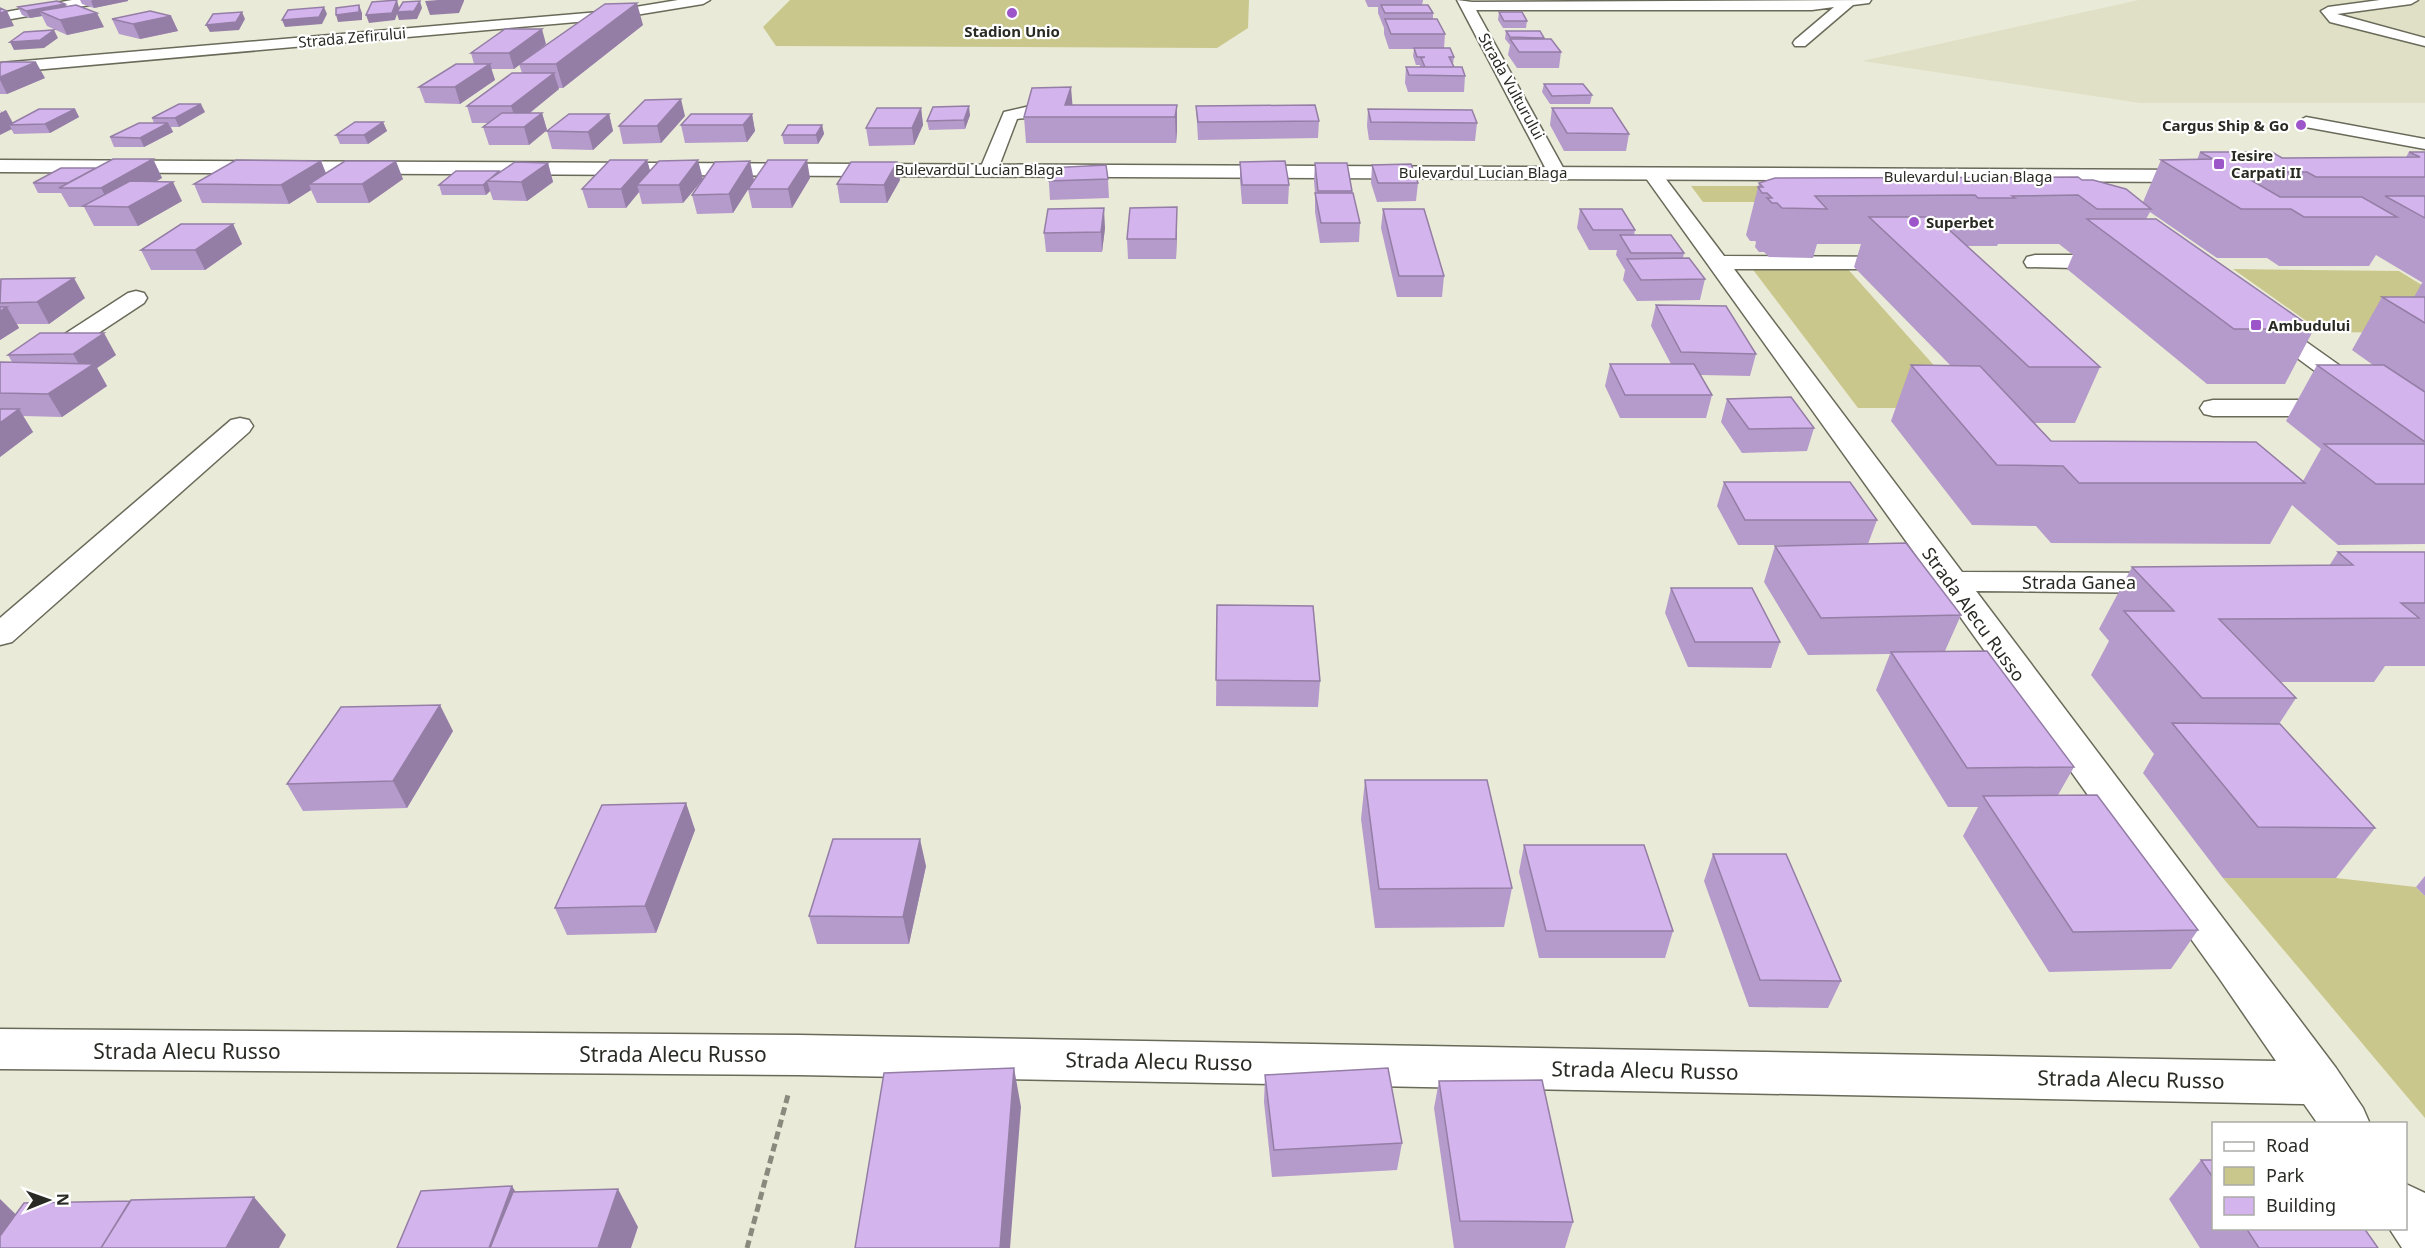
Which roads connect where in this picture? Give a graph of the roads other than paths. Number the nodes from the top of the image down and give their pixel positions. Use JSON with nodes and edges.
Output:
{"nodes":[{"id":1,"x":95,"y":0,"type":"edge"},
{"id":2,"x":703,"y":0,"type":"edge"},
{"id":3,"x":1864,"y":0,"type":"edge"},
{"id":4,"x":2411,"y":0,"type":"edge"},
{"id":5,"x":565,"y":3,"type":"dead end"},
{"id":6,"x":1466,"y":3,"type":"edge"},
{"id":7,"x":1847,"y":4,"type":"junction"},
{"id":8,"x":611,"y":15,"type":"junction"},
{"id":9,"x":0,"y":17,"type":"edge"},
{"id":10,"x":2425,"y":42,"type":"edge"},
{"id":11,"x":1800,"y":43,"type":"dead end"},
{"id":12,"x":0,"y":68,"type":"edge"},
{"id":13,"x":1093,"y":113,"type":"edge"},
{"id":14,"x":2306,"y":122,"type":"dead end"},
{"id":15,"x":2425,"y":144,"type":"edge"},
{"id":16,"x":0,"y":166,"type":"edge"},
{"id":17,"x":989,"y":169,"type":"junction"},
{"id":18,"x":1557,"y":173,"type":"junction"},
{"id":19,"x":1652,"y":174,"type":"junction"},
{"id":20,"x":2062,"y":176,"type":"junction"},
{"id":21,"x":2212,"y":176,"type":"edge"},
{"id":22,"x":2088,"y":196,"type":"edge"},
{"id":23,"x":2142,"y":261,"type":"edge"},
{"id":24,"x":1926,"y":262,"type":"edge"},
{"id":25,"x":2035,"y":262,"type":"dead end"},
{"id":26,"x":1718,"y":263,"type":"junction"},
{"id":27,"x":136,"y":298,"type":"dead end"},
{"id":28,"x":2249,"y":312,"type":"edge"},
{"id":29,"x":0,"y":387,"type":"edge"},
{"id":30,"x":2213,"y":408,"type":"dead end"},
{"id":31,"x":2382,"y":408,"type":"junction"},
{"id":32,"x":240,"y":426,"type":"dead end"},
{"id":33,"x":2425,"y":439,"type":"edge"},
{"id":34,"x":1950,"y":581,"type":"junction"},
{"id":35,"x":2199,"y":583,"type":"edge"},
{"id":36,"x":0,"y":635,"type":"edge"},
{"id":37,"x":0,"y":1049,"type":"edge"},
{"id":38,"x":2319,"y":1083,"type":"junction"},
{"id":39,"x":2345,"y":1122,"type":"edge"},
{"id":40,"x":2407,"y":1210,"type":"edge"},
{"id":41,"x":2425,"y":1237,"type":"edge"}],
"edges":[{"from":1,"to":9,"type":"street"},
{"from":2,"to":8,"type":"street","name":"Strada Zefirului"},
{"from":3,"to":7,"type":"street"},
{"from":4,"to":10,"type":"street"},
{"from":5,"to":8,"type":"street"},
{"from":6,"to":7,"type":"street"},
{"from":6,"to":18,"type":"street","name":"Strada Vulturului"},
{"from":7,"to":11,"type":"street"},
{"from":8,"to":12,"type":"street","name":"Strada Zefirului"},
{"from":13,"to":17,"type":"street"},
{"from":14,"to":15,"type":"street"},
{"from":16,"to":17,"type":"street","name":"Bulevardul Lucian Blaga"},
{"from":17,"to":18,"type":"street","name":"Bulevardul Lucian Blaga"},
{"from":18,"to":19,"type":"street","name":"Bulevardul Lucian Blaga"},
{"from":19,"to":20,"type":"street","name":"Bulevardul Lucian Blaga"},
{"from":19,"to":26,"type":"street","name":"Strada Alecu Russo"},
{"from":20,"to":21,"type":"street","name":"Bulevardul Lucian Blaga"},
{"from":20,"to":22,"type":"street"},
{"from":23,"to":25,"type":"street"},
{"from":24,"to":26,"type":"street"},
{"from":26,"to":34,"type":"street","name":"Strada Alecu Russo"},
{"from":27,"to":29,"type":"street"},
{"from":28,"to":31,"type":"street"},
{"from":30,"to":31,"type":"street"},
{"from":31,"to":33,"type":"street"},
{"from":32,"to":36,"type":"street"},
{"from":34,"to":35,"type":"street","name":"Strada Ganea"},
{"from":34,"to":38,"type":"street","name":"Strada Alecu Russo"},
{"from":37,"to":38,"type":"street","name":"Strada Alecu Russo"},
{"from":38,"to":39,"type":"street","name":"Strada Alecu Russo"},
{"from":40,"to":41,"type":"street"}]}
